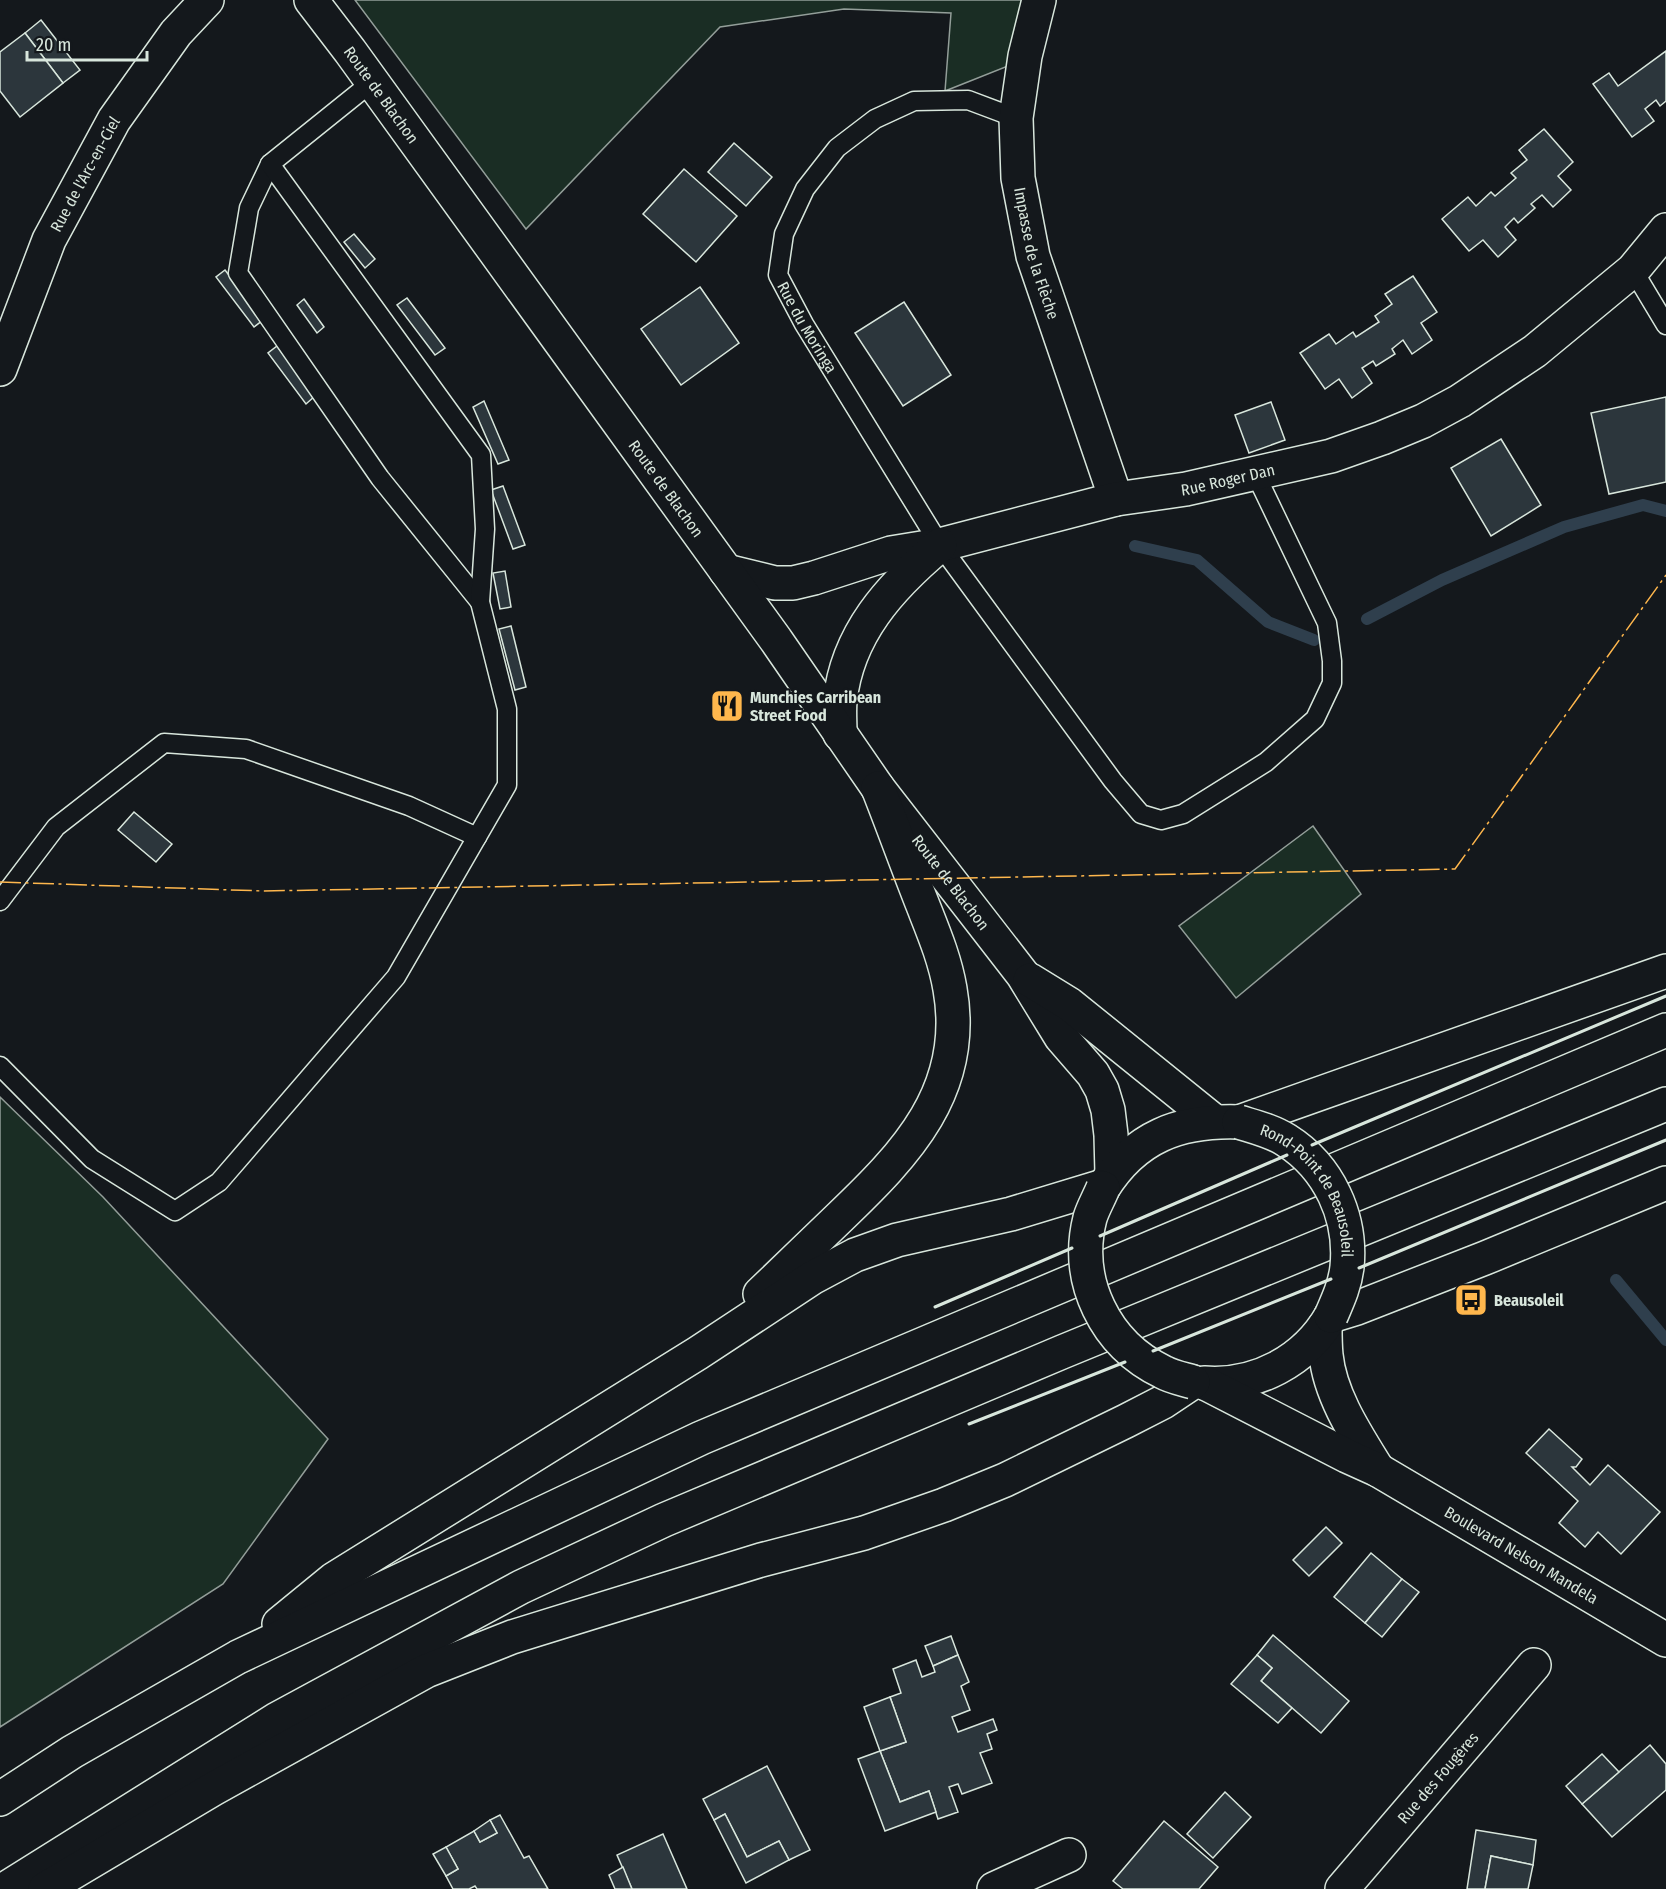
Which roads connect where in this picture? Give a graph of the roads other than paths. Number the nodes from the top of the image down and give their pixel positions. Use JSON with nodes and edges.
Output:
{"nodes":[{"id":1,"x":207,"y":0,"type":"edge"},
{"id":2,"x":311,"y":0,"type":"edge"},
{"id":3,"x":1039,"y":0,"type":"edge"},
{"id":4,"x":372,"y":82,"type":"junction"},
{"id":5,"x":1016,"y":118,"type":"junction"},
{"id":6,"x":270,"y":165,"type":"junction"},
{"id":7,"x":1666,"y":230,"type":"edge"},
{"id":8,"x":1633,"y":270,"type":"junction"},
{"id":9,"x":1666,"y":326,"type":"edge"},
{"id":10,"x":0,"y":369,"type":"edge"},
{"id":11,"x":1255,"y":473,"type":"junction"},
{"id":12,"x":1116,"y":499,"type":"junction"},
{"id":13,"x":940,"y":545,"type":"junction"},
{"id":14,"x":726,"y":571,"type":"junction"},
{"id":15,"x":480,"y":602,"type":"junction"},
{"id":16,"x":840,"y":734,"type":"junction"},
{"id":17,"x":878,"y":788,"type":"junction"},
{"id":18,"x":477,"y":837,"type":"junction"},
{"id":19,"x":0,"y":901,"type":"edge"},
{"id":20,"x":1666,"y":971,"type":"edge"},
{"id":21,"x":1023,"y":975,"type":"junction"},
{"id":22,"x":1666,"y":1030,"type":"edge"},
{"id":23,"x":0,"y":1066,"type":"edge"},
{"id":24,"x":1666,"y":1104,"type":"edge"},
{"id":25,"x":1226,"y":1122,"type":"junction"},
{"id":26,"x":1107,"y":1181,"type":"junction"},
{"id":27,"x":1666,"y":1183,"type":"edge"},
{"id":28,"x":1328,"y":1321,"type":"junction"},
{"id":29,"x":698,"y":1353,"type":"junction"},
{"id":30,"x":1200,"y":1383,"type":"junction"},
{"id":31,"x":1378,"y":1470,"type":"junction"},
{"id":32,"x":1666,"y":1640,"type":"edge"},
{"id":33,"x":238,"y":1657,"type":"junction"},
{"id":34,"x":1534,"y":1665,"type":"dead end"},
{"id":35,"x":0,"y":1799,"type":"edge"},
{"id":36,"x":1070,"y":1855,"type":"dead end"},
{"id":37,"x":5,"y":1889,"type":"edge"},
{"id":38,"x":45,"y":1889,"type":"edge"},
{"id":39,"x":994,"y":1889,"type":"edge"},
{"id":40,"x":1342,"y":1889,"type":"edge"}],
"edges":[{"from":1,"to":10,"type":"main road","name":"Rue de l'Arc-en-Ciel"},
{"from":2,"to":4,"type":"main road","name":"Route de Blachon"},
{"from":3,"to":5,"type":"main road","name":"Impasse de la Flèche"},
{"from":4,"to":6,"type":"lane"},
{"from":4,"to":14,"type":"main road","name":"Route de Blachon"},
{"from":5,"to":12,"type":"main road","name":"Impasse de la Flèche"},
{"from":5,"to":13,"type":"lane","name":"Rue du Moringa"},
{"from":6,"to":15,"type":"lane"},
{"from":6,"to":15,"type":"lane"},
{"from":7,"to":8,"type":"main road","name":"Rue Roger Dan"},
{"from":8,"to":9,"type":"lane"},
{"from":8,"to":11,"type":"main road","name":"Rue Roger Dan"},
{"from":11,"to":12,"type":"main road","name":"Rue Roger Dan"},
{"from":11,"to":13,"type":"lane","name":"Rue du Moringa"},
{"from":12,"to":13,"type":"main road","name":"Rue Roger Dan"},
{"from":13,"to":14,"type":"main road","name":"Rue Roger Dan"},
{"from":13,"to":16,"type":"main road"},
{"from":14,"to":16,"type":"main road","name":"Route de Blachon"},
{"from":15,"to":18,"type":"lane"},
{"from":16,"to":17,"type":"main road","name":"Route de Blachon"},
{"from":17,"to":21,"type":"main road","name":"Route de Blachon"},
{"from":17,"to":29,"type":"main road"},
{"from":18,"to":19,"type":"lane"},
{"from":18,"to":23,"type":"lane"},
{"from":20,"to":25,"type":"main road"},
{"from":21,"to":25,"type":"main road","name":"Route de Blachon"},
{"from":21,"to":26,"type":"main road","name":"Route de Blachon"},
{"from":22,"to":33,"type":"main road"},
{"from":24,"to":37,"type":"main road"},
{"from":25,"to":26,"type":"main road","name":"Rond-Point de Beausoleil"},
{"from":25,"to":28,"type":"main road","name":"Rond-Point de Beausoleil","bridge":true},
{"from":26,"to":29,"type":"main road"},
{"from":26,"to":30,"type":"main road","name":"Rond-Point de Beausoleil","bridge":true},
{"from":27,"to":28,"type":"main road"},
{"from":28,"to":30,"type":"main road","name":"Rond-Point de Beausoleil"},
{"from":28,"to":31,"type":"main road","name":"Boulevard Nelson Mandela"},
{"from":29,"to":33,"type":"main road"},
{"from":30,"to":31,"type":"main road","name":"Boulevard Nelson Mandela"},
{"from":30,"to":38,"type":"main road"},
{"from":31,"to":32,"type":"main road","name":"Boulevard Nelson Mandela"},
{"from":33,"to":35,"type":"main road"},
{"from":34,"to":40,"type":"main road","name":"Rue des Fougères"},
{"from":36,"to":39,"type":"main road"}]}
